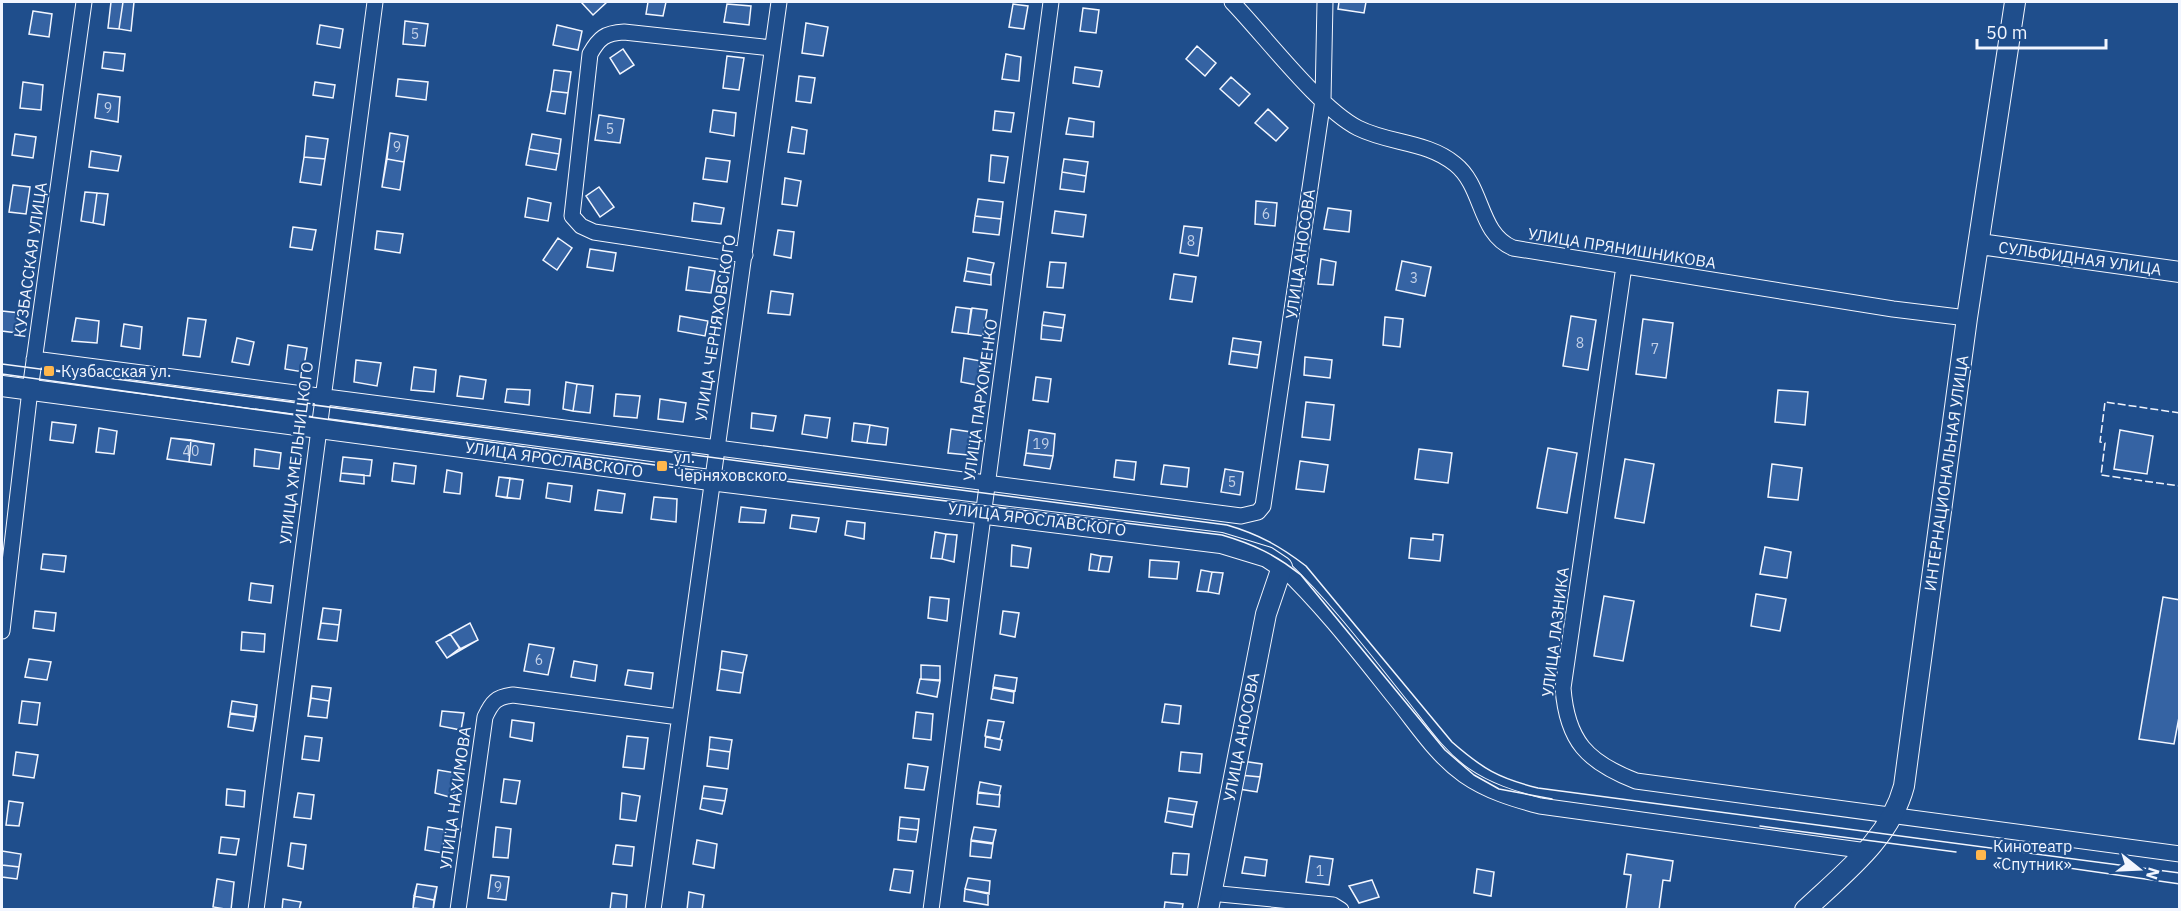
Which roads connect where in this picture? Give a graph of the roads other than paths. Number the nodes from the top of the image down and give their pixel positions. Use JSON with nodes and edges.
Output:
{"nodes":[{"id":1,"x":84,"y":2,"type":"edge"},
{"id":2,"x":375,"y":2,"type":"edge"},
{"id":3,"x":779,"y":2,"type":"edge"},
{"id":4,"x":1051,"y":2,"type":"edge"},
{"id":5,"x":1232,"y":2,"type":"edge"},
{"id":6,"x":1325,"y":2,"type":"edge"},
{"id":7,"x":2015,"y":2,"type":"edge"},
{"id":8,"x":772,"y":48,"type":"junction"},
{"id":9,"x":1323,"y":100,"type":"junction"},
{"id":10,"x":1980,"y":244,"type":"junction"},
{"id":11,"x":745,"y":255,"type":"junction"},
{"id":12,"x":1623,"y":266,"type":"junction"},
{"id":13,"x":2180,"y":272,"type":"edge"},
{"id":14,"x":1967,"y":318,"type":"junction"},
{"id":15,"x":34,"y":359,"type":"junction"},
{"id":16,"x":2,"y":386,"type":"edge"},
{"id":17,"x":30,"y":390,"type":"junction"},
{"id":18,"x":322,"y":396,"type":"junction"},
{"id":19,"x":317,"y":427,"type":"junction"},
{"id":20,"x":715,"y":446,"type":"junction"},
{"id":21,"x":710,"y":480,"type":"junction"},
{"id":22,"x":987,"y":481,"type":"junction"},
{"id":23,"x":983,"y":512,"type":"junction"},
{"id":24,"x":1282,"y":567,"type":"junction"},
{"id":25,"x":2,"y":631,"type":"edge"},
{"id":26,"x":679,"y":717,"type":"junction"},
{"id":27,"x":1895,"y":814,"type":"junction"},
{"id":28,"x":1866,"y":851,"type":"junction"},
{"id":29,"x":2180,"y":854,"type":"edge"},
{"id":30,"x":1209,"y":901,"type":"edge"},
{"id":31,"x":256,"y":909,"type":"edge"},
{"id":32,"x":458,"y":909,"type":"edge"},
{"id":33,"x":652,"y":909,"type":"edge"},
{"id":34,"x":931,"y":909,"type":"edge"},
{"id":35,"x":1341,"y":909,"type":"edge"},
{"id":36,"x":1805,"y":909,"type":"edge"}],
"edges":[{"from":1,"to":15,"type":"street","name":"КУЗБАССКАЯ УЛИЦА"},
{"from":2,"to":18,"type":"street","name":"УЛИЦА ХМЕЛЬНИЦКОГО"},
{"from":3,"to":8,"type":"street","name":"УЛИЦА ЧЕРНЯХОВСКОГО"},
{"from":4,"to":22,"type":"street","name":"УЛИЦА ПАРХОМЕНКО"},
{"from":5,"to":9,"type":"street","name":"УЛИЦА ПРЯНИШНИКОВА"},
{"from":6,"to":9,"type":"street","name":"УЛИЦА АНОСОВА"},
{"from":7,"to":10,"type":"street","name":"ИНТЕРНАЦИОНАЛЬНАЯ УЛИЦА"},
{"from":8,"to":11,"type":"street","name":"УЛИЦА ЧЕРНЯХОВСКОГО"},
{"from":8,"to":11,"type":"street"},
{"from":9,"to":12,"type":"street","name":"УЛИЦА ПРЯНИШНИКОВА"},
{"from":9,"to":22,"type":"street","name":"УЛИЦА АНОСОВА"},
{"from":10,"to":13,"type":"street","name":"СУЛЬФИДНАЯ УЛИЦА"},
{"from":10,"to":14,"type":"street","name":"ИНТЕРНАЦИОНАЛЬНАЯ УЛИЦА"},
{"from":11,"to":20,"type":"street","name":"УЛИЦА ЧЕРНЯХОВСКОГО"},
{"from":12,"to":14,"type":"street","name":"УЛИЦА ПРЯНИШНИКОВА"},
{"from":12,"to":27,"type":"street","name":"УЛИЦА ЛАЗНИКА"},
{"from":14,"to":27,"type":"street","name":"ИНТЕРНАЦИОНАЛЬНАЯ УЛИЦА"},
{"from":15,"to":17,"type":"street","name":"КУЗБАССКАЯ УЛИЦА"},
{"from":15,"to":18,"type":"street"},
{"from":16,"to":17,"type":"street","name":"УЛИЦА ЯРОСЛАВСКОГО"},
{"from":17,"to":19,"type":"street","name":"УЛИЦА ЯРОСЛАВСКОГО"},
{"from":17,"to":25,"type":"street","name":"КУЗБАССКАЯ УЛИЦА"},
{"from":18,"to":19,"type":"street","name":"УЛИЦА ХМЕЛЬНИЦКОГО"},
{"from":18,"to":20,"type":"street"},
{"from":19,"to":21,"type":"street","name":"УЛИЦА ЯРОСЛАВСКОГО"},
{"from":19,"to":31,"type":"street","name":"УЛИЦА ХМЕЛЬНИЦКОГО"},
{"from":20,"to":21,"type":"street","name":"УЛИЦА ЧЕРНЯХОВСКОГО"},
{"from":20,"to":22,"type":"street"},
{"from":21,"to":23,"type":"street","name":"УЛИЦА ЯРОСЛАВСКОГО"},
{"from":21,"to":26,"type":"street","name":"УЛИЦА ЧЕРНЯХОВСКОГО"},
{"from":22,"to":23,"type":"street","name":"УЛИЦА ПАРХОМЕНКО"},
{"from":23,"to":24,"type":"street","name":"УЛИЦА ЯРОСЛАВСКОГО"},
{"from":23,"to":34,"type":"street","name":"УЛИЦА ПАРХОМЕНКО"},
{"from":24,"to":28,"type":"street"},
{"from":24,"to":30,"type":"street","name":"УЛИЦА АНОСОВА"},
{"from":26,"to":32,"type":"street","name":"УЛИЦА НАХИМОВА"},
{"from":26,"to":33,"type":"street","name":"УЛИЦА ЧЕРНЯХОВСКОГО"},
{"from":27,"to":28,"type":"street","name":"ИНТЕРНАЦИОНАЛЬНАЯ УЛИЦА"},
{"from":27,"to":29,"type":"street","name":"УЛИЦА ЛАЗНИКА"},
{"from":28,"to":36,"type":"street","name":"ИНТЕРНАЦИОНАЛЬНАЯ УЛИЦА"},
{"from":30,"to":35,"type":"street"}]}
